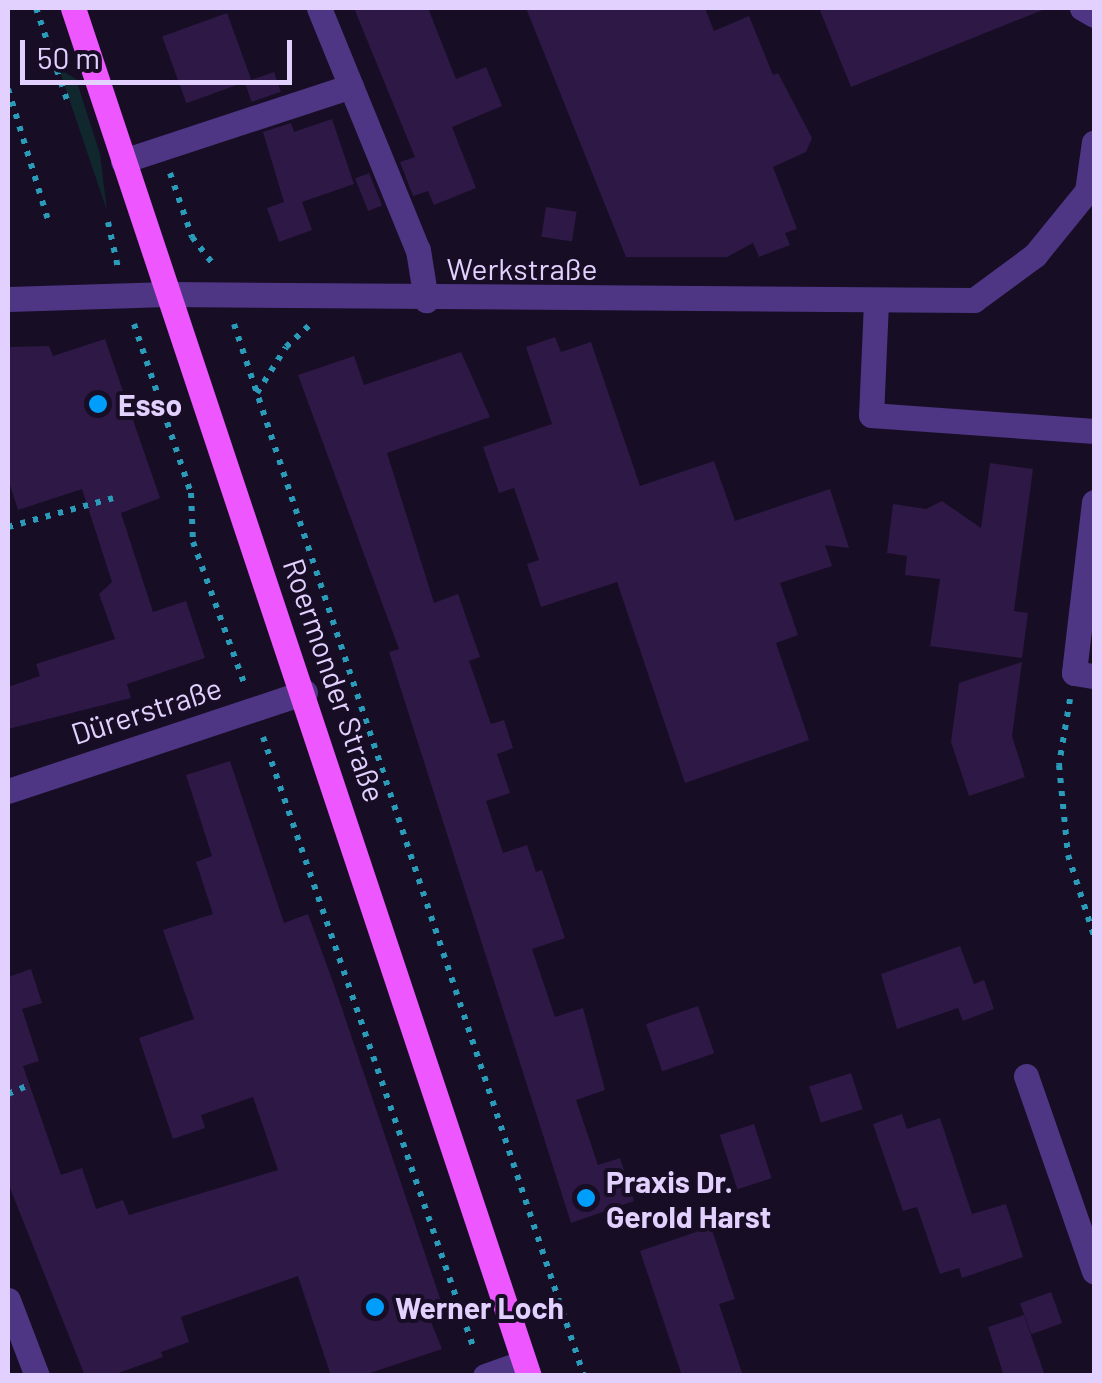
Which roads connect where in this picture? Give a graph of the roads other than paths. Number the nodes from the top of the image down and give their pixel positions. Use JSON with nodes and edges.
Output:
{"nodes":[{"id":1,"x":73,"y":8,"type":"edge"},
{"id":2,"x":319,"y":8,"type":"edge"},
{"id":3,"x":1082,"y":8,"type":"edge"},
{"id":4,"x":1094,"y":15,"type":"edge"},
{"id":5,"x":351,"y":86,"type":"junction"},
{"id":6,"x":1094,"y":142,"type":"edge"},
{"id":7,"x":124,"y":161,"type":"junction"},
{"id":8,"x":168,"y":294,"type":"junction"},
{"id":9,"x":8,"y":299,"type":"edge"},
{"id":10,"x":426,"y":300,"type":"junction"},
{"id":11,"x":876,"y":302,"type":"junction"},
{"id":12,"x":1094,"y":431,"type":"edge"},
{"id":13,"x":1094,"y":502,"type":"edge"},
{"id":14,"x":1084,"y":675,"type":"edge"},
{"id":15,"x":305,"y":692,"type":"junction"},
{"id":16,"x":8,"y":790,"type":"edge"},
{"id":17,"x":1026,"y":1076,"type":"dead end"},
{"id":18,"x":1094,"y":1272,"type":"edge"},
{"id":19,"x":8,"y":1300,"type":"edge"},
{"id":20,"x":527,"y":1369,"type":"edge"},
{"id":21,"x":38,"y":1376,"type":"edge"},
{"id":22,"x":485,"y":1376,"type":"edge"}],
"edges":[{"from":1,"to":7,"type":"main road","name":"Roermonder Straße"},
{"from":2,"to":5,"type":"street"},
{"from":3,"to":4,"type":"street"},
{"from":5,"to":7,"type":"street"},
{"from":5,"to":10,"type":"street"},
{"from":6,"to":11,"type":"street","name":"Werkstraße"},
{"from":7,"to":8,"type":"main road","name":"Roermonder Straße"},
{"from":8,"to":9,"type":"street","name":"Werkstraße"},
{"from":8,"to":10,"type":"street","name":"Werkstraße"},
{"from":8,"to":15,"type":"main road","name":"Roermonder Straße"},
{"from":10,"to":11,"type":"street","name":"Werkstraße"},
{"from":11,"to":12,"type":"street"},
{"from":13,"to":14,"type":"street"},
{"from":15,"to":16,"type":"street","name":"Dürerstraße"},
{"from":15,"to":20,"type":"main road","name":"Roermonder Straße"},
{"from":17,"to":18,"type":"street"},
{"from":19,"to":21,"type":"street"},
{"from":20,"to":22,"type":"street"}]}
